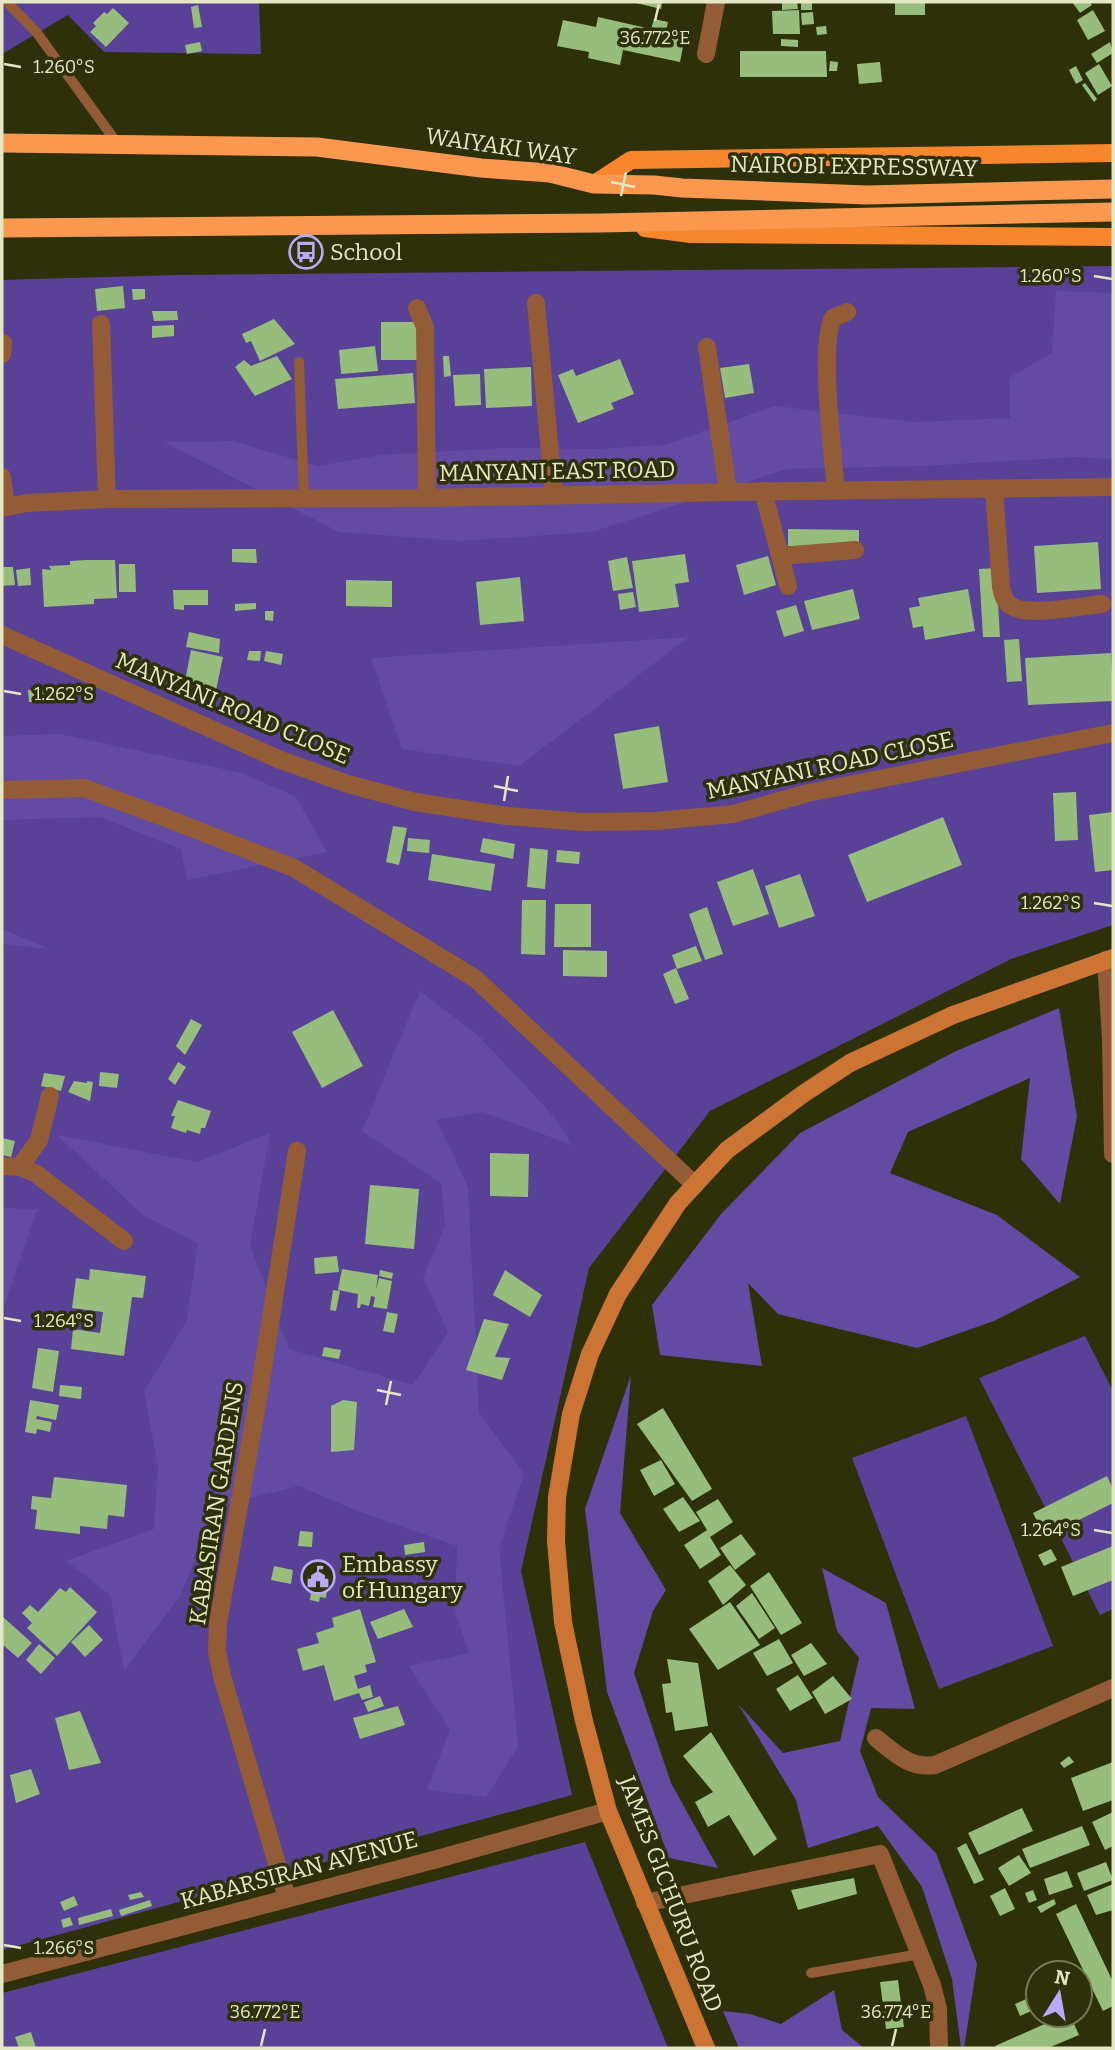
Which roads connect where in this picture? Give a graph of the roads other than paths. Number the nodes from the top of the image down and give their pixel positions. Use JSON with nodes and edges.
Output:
{"nodes":[{"id":1,"x":7,"y":2,"type":"edge"},
{"id":2,"x":716,"y":2,"type":"edge"},
{"id":3,"x":706,"y":54,"type":"dead end"},
{"id":4,"x":2,"y":143,"type":"edge"},
{"id":5,"x":118,"y":144,"type":"junction"},
{"id":6,"x":1113,"y":153,"type":"edge"},
{"id":7,"x":594,"y":184,"type":"junction"},
{"id":8,"x":1113,"y":189,"type":"edge"},
{"id":9,"x":1113,"y":212,"type":"edge"},
{"id":10,"x":602,"y":223,"type":"junction"},
{"id":11,"x":2,"y":228,"type":"edge"},
{"id":12,"x":1113,"y":237,"type":"edge"},
{"id":13,"x":536,"y":303,"type":"dead end"},
{"id":14,"x":417,"y":308,"type":"dead end"},
{"id":15,"x":846,"y":312,"type":"dead end"},
{"id":16,"x":101,"y":324,"type":"dead end"},
{"id":17,"x":707,"y":347,"type":"dead end"},
{"id":18,"x":299,"y":362,"type":"dead end"},
{"id":19,"x":2,"y":477,"type":"edge"},
{"id":20,"x":1113,"y":487,"type":"edge"},
{"id":21,"x":994,"y":489,"type":"junction"},
{"id":22,"x":763,"y":491,"type":"junction"},
{"id":23,"x":836,"y":491,"type":"junction"},
{"id":24,"x":728,"y":492,"type":"junction"},
{"id":25,"x":554,"y":495,"type":"junction"},
{"id":26,"x":427,"y":498,"type":"junction"},
{"id":27,"x":107,"y":499,"type":"junction"},
{"id":28,"x":304,"y":499,"type":"junction"},
{"id":29,"x":4,"y":508,"type":"edge"},
{"id":30,"x":855,"y":550,"type":"dead end"},
{"id":31,"x":780,"y":556,"type":"junction"},
{"id":32,"x":788,"y":586,"type":"dead end"},
{"id":33,"x":1101,"y":604,"type":"dead end"},
{"id":34,"x":2,"y":635,"type":"edge"},
{"id":35,"x":1113,"y":733,"type":"edge"},
{"id":36,"x":2,"y":790,"type":"edge"},
{"id":37,"x":1109,"y":959,"type":"edge"},
{"id":38,"x":50,"y":1096,"type":"dead end"},
{"id":39,"x":297,"y":1151,"type":"dead end"},
{"id":40,"x":1113,"y":1154,"type":"edge"},
{"id":41,"x":2,"y":1166,"type":"edge"},
{"id":42,"x":20,"y":1167,"type":"junction"},
{"id":43,"x":695,"y":1185,"type":"junction"},
{"id":44,"x":124,"y":1241,"type":"dead end"},
{"id":45,"x":1113,"y":1688,"type":"edge"},
{"id":46,"x":876,"y":1738,"type":"dead end"},
{"id":47,"x":608,"y":1811,"type":"junction"},
{"id":48,"x":287,"y":1898,"type":"junction"},
{"id":49,"x":645,"y":1903,"type":"junction"},
{"id":50,"x":920,"y":1954,"type":"junction"},
{"id":51,"x":811,"y":1973,"type":"dead end"},
{"id":52,"x":2,"y":1974,"type":"edge"},
{"id":53,"x":706,"y":2048,"type":"edge"},
{"id":54,"x":939,"y":2048,"type":"edge"}],
"edges":[{"from":1,"to":5,"type":"lane"},
{"from":2,"to":3,"type":"street"},
{"from":4,"to":5,"type":"highway","name":"WAIYAKI WAY"},
{"from":5,"to":7,"type":"highway","name":"WAIYAKI WAY"},
{"from":6,"to":7,"type":"main road","name":"WAIYAKI WAY"},
{"from":7,"to":8,"type":"highway","name":"NAIROBI EXPRESSWAY"},
{"from":9,"to":10,"type":"highway","name":"NAIROBI EXPRESSWAY"},
{"from":10,"to":11,"type":"highway"},
{"from":10,"to":12,"type":"main road"},
{"from":13,"to":25,"type":"street"},
{"from":14,"to":26,"type":"street"},
{"from":15,"to":23,"type":"street"},
{"from":16,"to":27,"type":"street"},
{"from":17,"to":24,"type":"street"},
{"from":18,"to":28,"type":"lane"},
{"from":19,"to":29,"type":"street"},
{"from":20,"to":21,"type":"street","name":"MANYANI EAST ROAD"},
{"from":21,"to":23,"type":"street","name":"MANYANI EAST ROAD"},
{"from":21,"to":33,"type":"street"},
{"from":22,"to":23,"type":"street","name":"MANYANI EAST ROAD"},
{"from":22,"to":24,"type":"street","name":"MANYANI EAST ROAD"},
{"from":22,"to":31,"type":"street"},
{"from":24,"to":25,"type":"street","name":"MANYANI EAST ROAD"},
{"from":25,"to":26,"type":"street","name":"MANYANI EAST ROAD"},
{"from":26,"to":28,"type":"street","name":"MANYANI EAST ROAD"},
{"from":27,"to":28,"type":"street","name":"MANYANI EAST ROAD"},
{"from":27,"to":29,"type":"street","name":"MANYANI EAST ROAD"},
{"from":30,"to":31,"type":"street"},
{"from":31,"to":32,"type":"street"},
{"from":34,"to":35,"type":"street","name":"MANYANI ROAD CLOSE"},
{"from":36,"to":43,"type":"street"},
{"from":37,"to":40,"type":"street"},
{"from":37,"to":43,"type":"main road","name":"JAMES GICHURU ROAD"},
{"from":38,"to":42,"type":"street"},
{"from":39,"to":48,"type":"street","name":"KABASIRAN GARDENS"},
{"from":41,"to":42,"type":"street"},
{"from":42,"to":44,"type":"street"},
{"from":43,"to":47,"type":"main road","name":"JAMES GICHURU ROAD"},
{"from":45,"to":46,"type":"street"},
{"from":47,"to":48,"type":"street","name":"KABARSIRAN AVENUE"},
{"from":47,"to":49,"type":"main road","name":"JAMES GICHURU ROAD"},
{"from":48,"to":52,"type":"street","name":"KABARSIRAN AVENUE"},
{"from":49,"to":50,"type":"street"},
{"from":49,"to":53,"type":"main road","name":"JAMES GICHURU ROAD"},
{"from":50,"to":51,"type":"lane"},
{"from":50,"to":54,"type":"street"}]}
